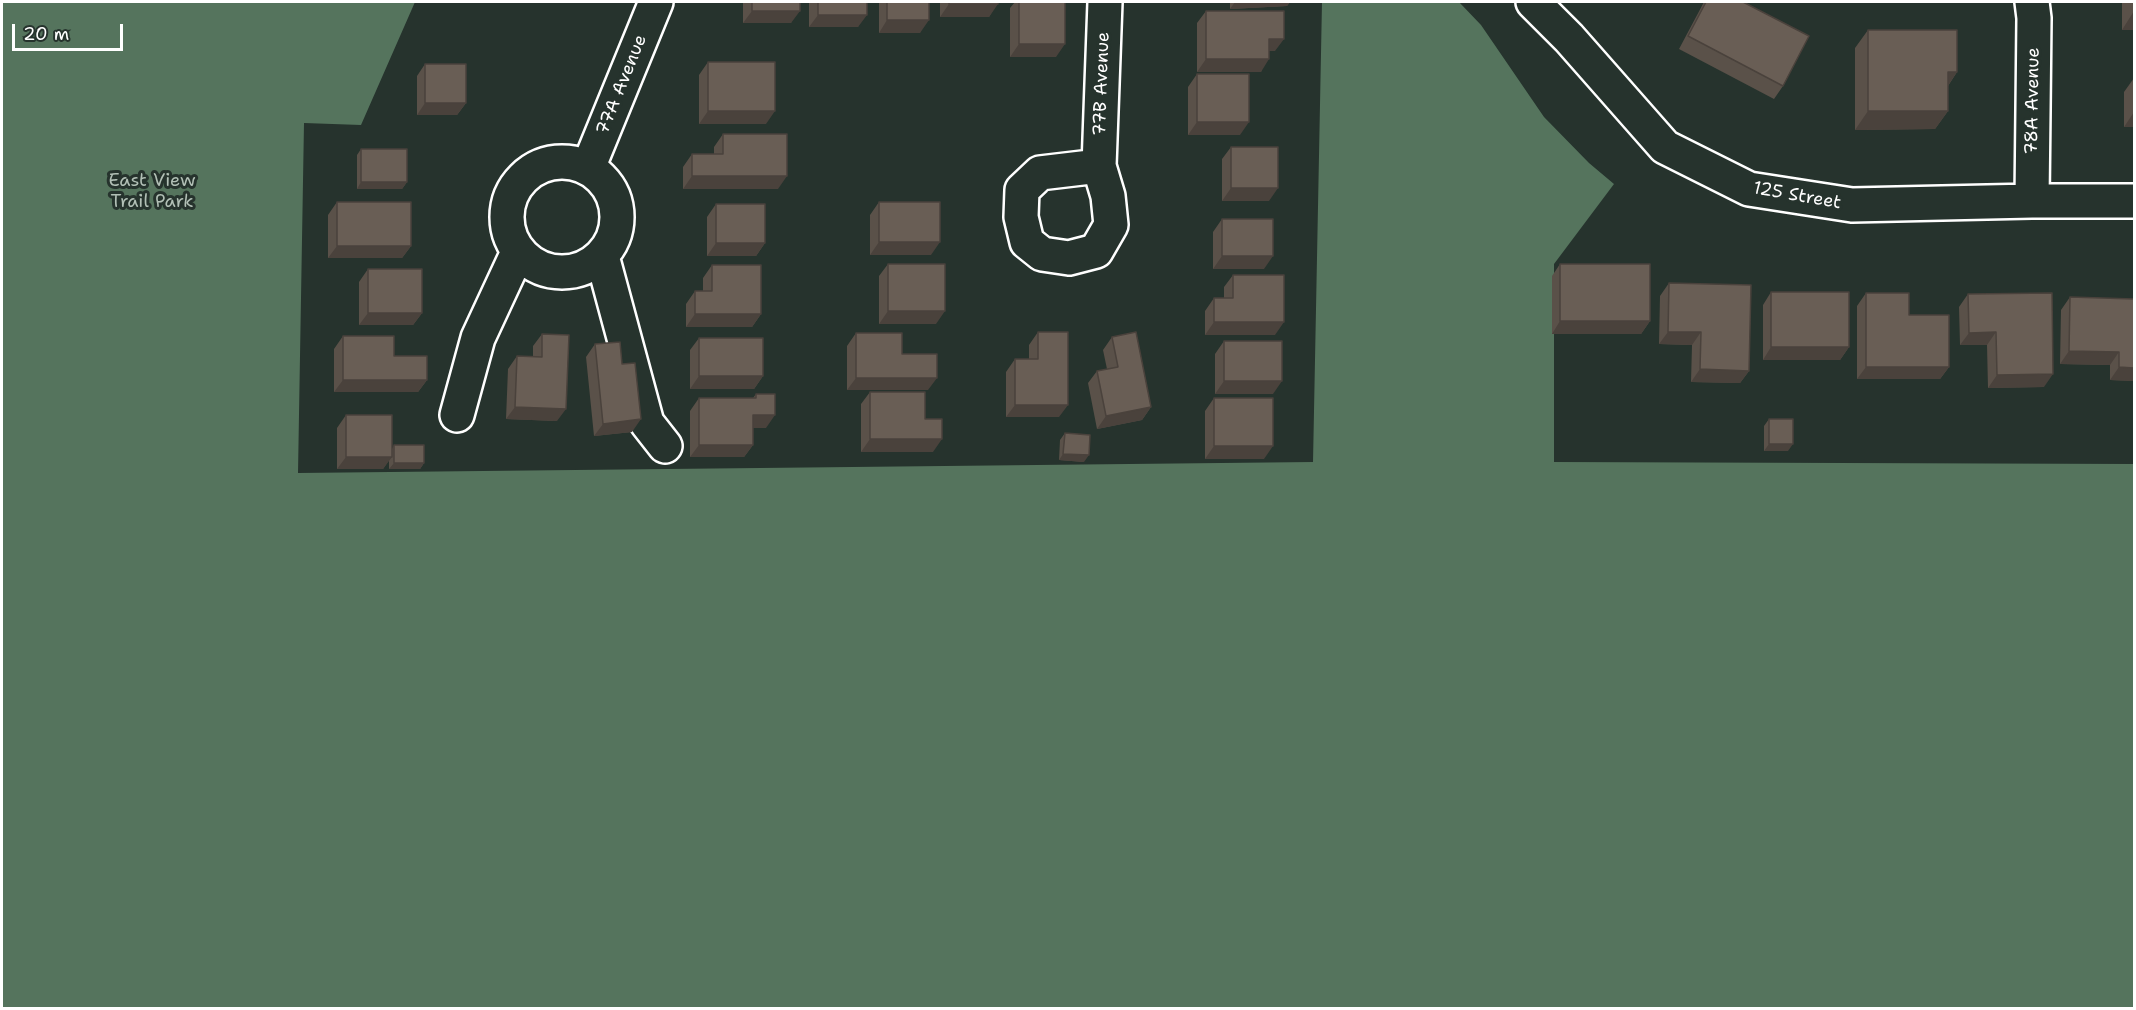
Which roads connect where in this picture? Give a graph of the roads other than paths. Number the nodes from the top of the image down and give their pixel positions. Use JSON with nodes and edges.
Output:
{"nodes":[{"id":1,"x":656,"y":2,"type":"edge"},
{"id":2,"x":1105,"y":2,"type":"edge"},
{"id":3,"x":1533,"y":2,"type":"edge"},
{"id":4,"x":2031,"y":2,"type":"edge"},
{"id":5,"x":1099,"y":165,"type":"dead end"},
{"id":6,"x":588,"y":168,"type":"junction"},
{"id":7,"x":2032,"y":201,"type":"junction"},
{"id":8,"x":2134,"y":201,"type":"edge"},
{"id":9,"x":518,"y":252,"type":"junction"},
{"id":10,"x":602,"y":256,"type":"junction"},
{"id":11,"x":457,"y":415,"type":"dead end"},
{"id":12,"x":665,"y":446,"type":"dead end"}],
"edges":[{"from":1,"to":6,"type":"street","name":"77A Avenue"},
{"from":2,"to":5,"type":"street","name":"77B Avenue"},
{"from":3,"to":7,"type":"street","name":"125 Street"},
{"from":4,"to":7,"type":"street","name":"78A Avenue"},
{"from":6,"to":9,"type":"street"},
{"from":6,"to":10,"type":"street"},
{"from":7,"to":8,"type":"street","name":"125 Street"},
{"from":9,"to":10,"type":"street"},
{"from":9,"to":11,"type":"street"},
{"from":10,"to":12,"type":"street"}]}
